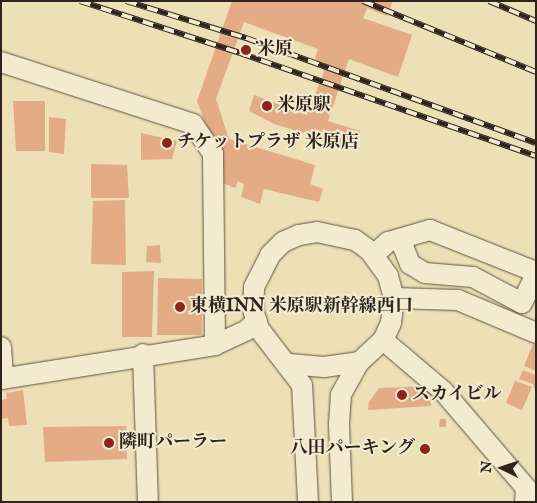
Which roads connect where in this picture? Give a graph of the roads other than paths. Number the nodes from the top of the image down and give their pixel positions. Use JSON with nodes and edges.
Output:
{"nodes":[{"id":1,"x":1,"y":62,"type":"edge"},
{"id":2,"x":400,"y":239,"type":"junction"},
{"id":3,"x":374,"y":255,"type":"junction"},
{"id":4,"x":536,"y":273,"type":"edge"},
{"id":5,"x":394,"y":298,"type":"junction"},
{"id":6,"x":257,"y":321,"type":"junction"},
{"id":7,"x":536,"y":333,"type":"edge"},
{"id":8,"x":383,"y":340,"type":"junction"},
{"id":9,"x":215,"y":345,"type":"junction"},
{"id":10,"x":1,"y":347,"type":"edge"},
{"id":11,"x":143,"y":354,"type":"junction"},
{"id":12,"x":359,"y":362,"type":"junction"},
{"id":13,"x":289,"y":364,"type":"junction"},
{"id":14,"x":2,"y":379,"type":"edge"},
{"id":15,"x":529,"y":494,"type":"edge"},
{"id":16,"x":148,"y":502,"type":"edge"},
{"id":17,"x":308,"y":502,"type":"edge"},
{"id":18,"x":342,"y":502,"type":"edge"}],
"edges":[{"from":1,"to":9,"type":"street"},
{"from":2,"to":3,"type":"street"},
{"from":2,"to":4,"type":"street"},
{"from":2,"to":4,"type":"street"},
{"from":3,"to":5,"type":"street"},
{"from":3,"to":6,"type":"street"},
{"from":5,"to":7,"type":"street"},
{"from":5,"to":8,"type":"street"},
{"from":6,"to":9,"type":"street"},
{"from":6,"to":13,"type":"street"},
{"from":8,"to":12,"type":"street"},
{"from":8,"to":15,"type":"street"},
{"from":9,"to":11,"type":"street"},
{"from":10,"to":14,"type":"street"},
{"from":11,"to":14,"type":"street"},
{"from":11,"to":16,"type":"street"},
{"from":12,"to":13,"type":"street"},
{"from":12,"to":18,"type":"street"},
{"from":13,"to":17,"type":"street"}]}
